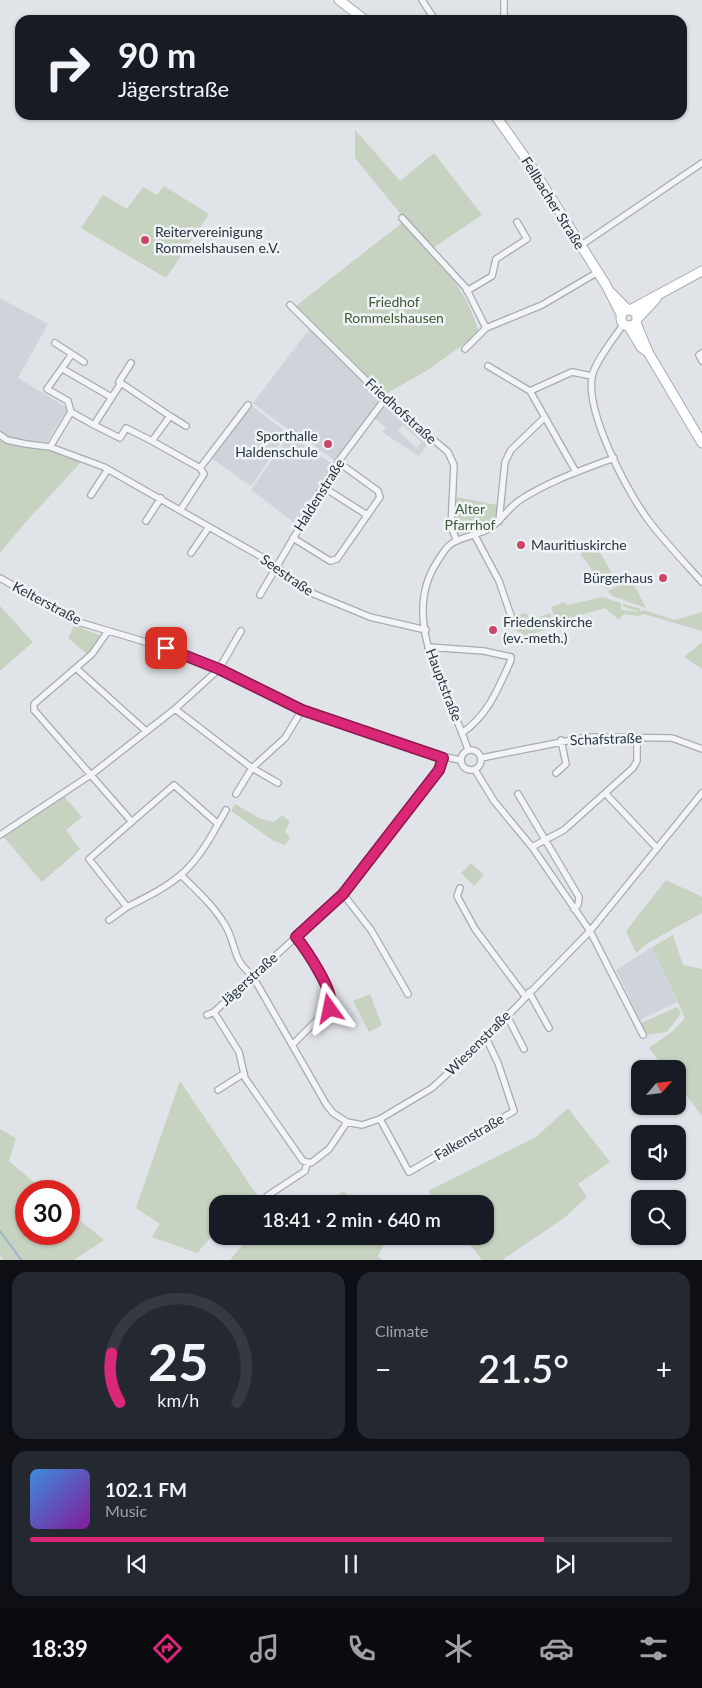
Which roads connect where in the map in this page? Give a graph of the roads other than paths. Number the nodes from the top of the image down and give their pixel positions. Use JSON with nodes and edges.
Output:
{"nodes":[{"id":1,"x":339,"y":0,"type":"edge"},
{"id":2,"x":422,"y":0,"type":"edge"},
{"id":3,"x":504,"y":0,"type":"edge"},
{"id":4,"x":358,"y":15,"type":"edge"},
{"id":5,"x":432,"y":15,"type":"edge"},
{"id":6,"x":504,"y":15,"type":"edge"},
{"id":7,"x":501,"y":120,"type":"edge"},
{"id":8,"x":702,"y":163,"type":"edge"},
{"id":9,"x":402,"y":218,"type":"dead end"},
{"id":10,"x":517,"y":222,"type":"dead end"},
{"id":11,"x":580,"y":246,"type":"junction"},
{"id":12,"x":702,"y":271,"type":"edge"},
{"id":13,"x":598,"y":272,"type":"junction"},
{"id":14,"x":467,"y":290,"type":"junction"},
{"id":15,"x":658,"y":297,"type":"junction"},
{"id":16,"x":290,"y":305,"type":"dead end"},
{"id":17,"x":626,"y":311,"type":"junction"},
{"id":18,"x":631,"y":324,"type":"junction"},
{"id":19,"x":486,"y":328,"type":"junction"},
{"id":20,"x":55,"y":343,"type":"dead end"},
{"id":21,"x":465,"y":349,"type":"dead end"},
{"id":22,"x":72,"y":354,"type":"junction"},
{"id":23,"x":84,"y":362,"type":"dead end"},
{"id":24,"x":131,"y":363,"type":"dead end"},
{"id":25,"x":488,"y":366,"type":"dead end"},
{"id":26,"x":63,"y":370,"type":"junction"},
{"id":27,"x":592,"y":376,"type":"junction"},
{"id":28,"x":122,"y":383,"type":"junction"},
{"id":29,"x":530,"y":391,"type":"junction"},
{"id":30,"x":111,"y":397,"type":"junction"},
{"id":31,"x":385,"y":399,"type":"junction"},
{"id":32,"x":248,"y":405,"type":"dead end"},
{"id":33,"x":71,"y":412,"type":"junction"},
{"id":34,"x":170,"y":416,"type":"junction"},
{"id":35,"x":544,"y":418,"type":"junction"},
{"id":36,"x":94,"y":424,"type":"junction"},
{"id":37,"x":186,"y":426,"type":"dead end"},
{"id":38,"x":0,"y":435,"type":"edge"},
{"id":39,"x":152,"y":441,"type":"junction"},
{"id":40,"x":702,"y":443,"type":"edge"},
{"id":41,"x":50,"y":447,"type":"junction"},
{"id":42,"x":614,"y":458,"type":"junction"},
{"id":43,"x":338,"y":462,"type":"junction"},
{"id":44,"x":200,"y":468,"type":"junction"},
{"id":45,"x":108,"y":469,"type":"junction"},
{"id":46,"x":576,"y":472,"type":"junction"},
{"id":47,"x":323,"y":487,"type":"junction"},
{"id":48,"x":91,"y":495,"type":"dead end"},
{"id":49,"x":161,"y":498,"type":"junction"},
{"id":50,"x":181,"y":510,"type":"junction"},
{"id":51,"x":367,"y":515,"type":"junction"},
{"id":52,"x":146,"y":521,"type":"dead end"},
{"id":53,"x":499,"y":522,"type":"junction"},
{"id":54,"x":209,"y":526,"type":"junction"},
{"id":55,"x":475,"y":536,"type":"junction"},
{"id":56,"x":293,"y":538,"type":"junction"},
{"id":57,"x":457,"y":541,"type":"junction"},
{"id":58,"x":191,"y":554,"type":"dead end"},
{"id":59,"x":276,"y":565,"type":"junction"},
{"id":60,"x":0,"y":578,"type":"edge"},
{"id":61,"x":702,"y":582,"type":"edge"},
{"id":62,"x":260,"y":595,"type":"dead end"},
{"id":63,"x":511,"y":616,"type":"dead end"},
{"id":64,"x":426,"y":630,"type":"junction"},
{"id":65,"x":108,"y":631,"type":"junction"},
{"id":66,"x":241,"y":631,"type":"dead end"},
{"id":67,"x":428,"y":647,"type":"junction"},
{"id":68,"x":77,"y":669,"type":"junction"},
{"id":69,"x":219,"y":669,"type":"junction"},
{"id":70,"x":175,"y":709,"type":"junction"},
{"id":71,"x":302,"y":710,"type":"junction"},
{"id":72,"x":146,"y":731,"type":"junction"},
{"id":73,"x":462,"y":733,"type":"junction"},
{"id":74,"x":637,"y":737,"type":"junction"},
{"id":75,"x":561,"y":740,"type":"junction"},
{"id":76,"x":702,"y":749,"type":"edge"},
{"id":77,"x":468,"y":750,"type":"junction"},
{"id":78,"x":443,"y":758,"type":"junction"},
{"id":79,"x":481,"y":758,"type":"junction"},
{"id":80,"x":460,"y":760,"type":"junction"},
{"id":81,"x":252,"y":768,"type":"junction"},
{"id":82,"x":475,"y":770,"type":"junction"},
{"id":83,"x":556,"y":773,"type":"dead end"},
{"id":84,"x":92,"y":774,"type":"junction"},
{"id":85,"x":278,"y":783,"type":"dead end"},
{"id":86,"x":702,"y":793,"type":"edge"},
{"id":87,"x":236,"y":794,"type":"dead end"},
{"id":88,"x":518,"y":794,"type":"dead end"},
{"id":89,"x":606,"y":794,"type":"junction"},
{"id":90,"x":226,"y":810,"type":"dead end"},
{"id":91,"x":132,"y":822,"type":"junction"},
{"id":92,"x":218,"y":824,"type":"junction"},
{"id":93,"x":0,"y":835,"type":"edge"},
{"id":94,"x":546,"y":841,"type":"junction"},
{"id":95,"x":532,"y":847,"type":"junction"},
{"id":96,"x":656,"y":847,"type":"junction"},
{"id":97,"x":182,"y":876,"type":"junction"},
{"id":98,"x":460,"y":888,"type":"dead end"},
{"id":99,"x":343,"y":894,"type":"junction"},
{"id":100,"x":127,"y":907,"type":"junction"},
{"id":101,"x":574,"y":909,"type":"junction"},
{"id":102,"x":109,"y":920,"type":"dead end"},
{"id":103,"x":590,"y":931,"type":"junction"},
{"id":104,"x":296,"y":937,"type":"junction"},
{"id":105,"x":252,"y":975,"type":"junction"},
{"id":106,"x":408,"y":994,"type":"dead end"},
{"id":107,"x":527,"y":994,"type":"junction"},
{"id":108,"x":214,"y":1012,"type":"junction"},
{"id":109,"x":207,"y":1015,"type":"dead end"},
{"id":110,"x":507,"y":1016,"type":"junction"},
{"id":111,"x":548,"y":1028,"type":"dead end"},
{"id":112,"x":643,"y":1035,"type":"dead end"},
{"id":113,"x":486,"y":1038,"type":"junction"},
{"id":114,"x":292,"y":1045,"type":"junction"},
{"id":115,"x":524,"y":1049,"type":"dead end"},
{"id":116,"x":243,"y":1074,"type":"junction"},
{"id":117,"x":218,"y":1090,"type":"dead end"},
{"id":118,"x":380,"y":1119,"type":"junction"},
{"id":119,"x":347,"y":1122,"type":"junction"},
{"id":120,"x":307,"y":1163,"type":"junction"},
{"id":121,"x":269,"y":1195,"type":"edge"}],
"edges":[{"from":1,"to":4,"type":"main road"},
{"from":2,"to":5,"type":"street"},
{"from":3,"to":6,"type":"street"},
{"from":7,"to":11,"type":"main road","name":"Fellbacher Straße"},
{"from":8,"to":11,"type":"street"},
{"from":9,"to":14,"type":"street"},
{"from":10,"to":14,"type":"street"},
{"from":11,"to":13,"type":"main road","name":"Fellbacher Straße"},
{"from":12,"to":15,"type":"main road"},
{"from":13,"to":17,"type":"main road","name":"Fellbacher Straße"},
{"from":13,"to":19,"type":"street"},
{"from":14,"to":19,"type":"street"},
{"from":15,"to":17,"type":"main road"},
{"from":15,"to":18,"type":"main road"},
{"from":16,"to":31,"type":"street","name":"Friedhofstraße"},
{"from":17,"to":18,"type":"main road"},
{"from":17,"to":18,"type":"main road","name":"Fellbacher Straße"},
{"from":18,"to":27,"type":"street"},
{"from":18,"to":40,"type":"main road","name":"Fellbacher Straße"},
{"from":19,"to":21,"type":"street"},
{"from":20,"to":22,"type":"street"},
{"from":22,"to":23,"type":"street"},
{"from":22,"to":26,"type":"street"},
{"from":24,"to":28,"type":"street"},
{"from":25,"to":29,"type":"street"},
{"from":26,"to":30,"type":"street"},
{"from":26,"to":33,"type":"street"},
{"from":27,"to":29,"type":"street"},
{"from":27,"to":42,"type":"street"},
{"from":28,"to":30,"type":"street"},
{"from":28,"to":34,"type":"street"},
{"from":29,"to":35,"type":"street"},
{"from":30,"to":36,"type":"street"},
{"from":31,"to":43,"type":"street","name":"Haldenstraße"},
{"from":31,"to":57,"type":"street","name":"Friedhofstraße"},
{"from":32,"to":44,"type":"street"},
{"from":33,"to":36,"type":"street"},
{"from":33,"to":41,"type":"street"},
{"from":34,"to":37,"type":"street"},
{"from":34,"to":39,"type":"street"},
{"from":35,"to":46,"type":"street"},
{"from":35,"to":53,"type":"street"},
{"from":36,"to":39,"type":"street"},
{"from":38,"to":41,"type":"street","name":"Seestraße"},
{"from":39,"to":44,"type":"street"},
{"from":41,"to":45,"type":"street","name":"Seestraße"},
{"from":42,"to":46,"type":"street"},
{"from":42,"to":61,"type":"street"},
{"from":43,"to":47,"type":"street","name":"Haldenstraße"},
{"from":43,"to":51,"type":"street"},
{"from":44,"to":50,"type":"street"},
{"from":45,"to":48,"type":"street"},
{"from":45,"to":49,"type":"street","name":"Seestraße"},
{"from":46,"to":53,"type":"street"},
{"from":47,"to":51,"type":"street"},
{"from":47,"to":56,"type":"street","name":"Haldenstraße"},
{"from":49,"to":50,"type":"street","name":"Seestraße"},
{"from":49,"to":52,"type":"street"},
{"from":50,"to":54,"type":"street","name":"Seestraße"},
{"from":51,"to":56,"type":"street"},
{"from":53,"to":55,"type":"street"},
{"from":54,"to":58,"type":"street"},
{"from":54,"to":59,"type":"street","name":"Seestraße"},
{"from":55,"to":57,"type":"street"},
{"from":55,"to":63,"type":"street"},
{"from":56,"to":59,"type":"street","name":"Haldenstraße"},
{"from":57,"to":64,"type":"street","name":"Hauptstraße"},
{"from":59,"to":62,"type":"street","name":"Haldenstraße"},
{"from":59,"to":64,"type":"street","name":"Seestraße"},
{"from":60,"to":65,"type":"street","name":"Kelterstraße"},
{"from":64,"to":67,"type":"street","name":"Hauptstraße"},
{"from":65,"to":68,"type":"street"},
{"from":65,"to":69,"type":"street","name":"Kelterstraße"},
{"from":66,"to":69,"type":"street"},
{"from":67,"to":73,"type":"street","name":"Hauptstraße"},
{"from":67,"to":73,"type":"street"},
{"from":68,"to":72,"type":"street"},
{"from":68,"to":84,"type":"street"},
{"from":69,"to":70,"type":"street"},
{"from":69,"to":71,"type":"street","name":"Kelterstraße"},
{"from":70,"to":72,"type":"street"},
{"from":70,"to":81,"type":"street"},
{"from":71,"to":78,"type":"street","name":"Kelterstraße"},
{"from":71,"to":81,"type":"street"},
{"from":72,"to":84,"type":"street"},
{"from":73,"to":77,"type":"street","name":"Hauptstraße"},
{"from":74,"to":75,"type":"street","name":"Schafstraße"},
{"from":74,"to":76,"type":"street","name":"Schafstraße"},
{"from":74,"to":89,"type":"street"},
{"from":75,"to":79,"type":"street","name":"Schafstraße"},
{"from":75,"to":83,"type":"street"},
{"from":77,"to":79,"type":"street"},
{"from":77,"to":80,"type":"street"},
{"from":78,"to":80,"type":"street","name":"Kelterstraße"},
{"from":78,"to":99,"type":"street","name":"Jägerstraße"},
{"from":79,"to":82,"type":"street"},
{"from":80,"to":82,"type":"street"},
{"from":81,"to":85,"type":"street"},
{"from":81,"to":87,"type":"street"},
{"from":82,"to":95,"type":"street"},
{"from":84,"to":91,"type":"street"},
{"from":84,"to":93,"type":"street"},
{"from":86,"to":96,"type":"street","name":"Wiesenstraße"},
{"from":88,"to":94,"type":"street"},
{"from":89,"to":94,"type":"street"},
{"from":89,"to":96,"type":"street"},
{"from":90,"to":92,"type":"street"},
{"from":91,"to":92,"type":"street"},
{"from":91,"to":100,"type":"street"},
{"from":92,"to":97,"type":"street"},
{"from":94,"to":95,"type":"street"},
{"from":94,"to":101,"type":"street"},
{"from":95,"to":101,"type":"street"},
{"from":96,"to":103,"type":"street","name":"Wiesenstraße"},
{"from":97,"to":100,"type":"street"},
{"from":97,"to":105,"type":"street"},
{"from":98,"to":107,"type":"street"},
{"from":99,"to":104,"type":"street","name":"Jägerstraße"},
{"from":99,"to":106,"type":"street"},
{"from":100,"to":102,"type":"street"},
{"from":101,"to":103,"type":"street"},
{"from":103,"to":107,"type":"street","name":"Wiesenstraße"},
{"from":103,"to":112,"type":"street"},
{"from":104,"to":105,"type":"street","name":"Jägerstraße"},
{"from":104,"to":114,"type":"street"},
{"from":105,"to":108,"type":"street","name":"Jägerstraße"},
{"from":105,"to":114,"type":"street"},
{"from":107,"to":110,"type":"street","name":"Wiesenstraße"},
{"from":107,"to":111,"type":"street"},
{"from":108,"to":109,"type":"street","name":"Jägerstraße"},
{"from":108,"to":116,"type":"street"},
{"from":110,"to":113,"type":"street","name":"Wiesenstraße"},
{"from":110,"to":115,"type":"street"},
{"from":113,"to":118,"type":"street","name":"Wiesenstraße"},
{"from":113,"to":118,"type":"street","name":"Falkenstraße"},
{"from":114,"to":119,"type":"street"},
{"from":116,"to":117,"type":"street"},
{"from":116,"to":120,"type":"street"},
{"from":118,"to":119,"type":"street","name":"Wiesenstraße"},
{"from":119,"to":120,"type":"street"},
{"from":120,"to":121,"type":"street"}]}
